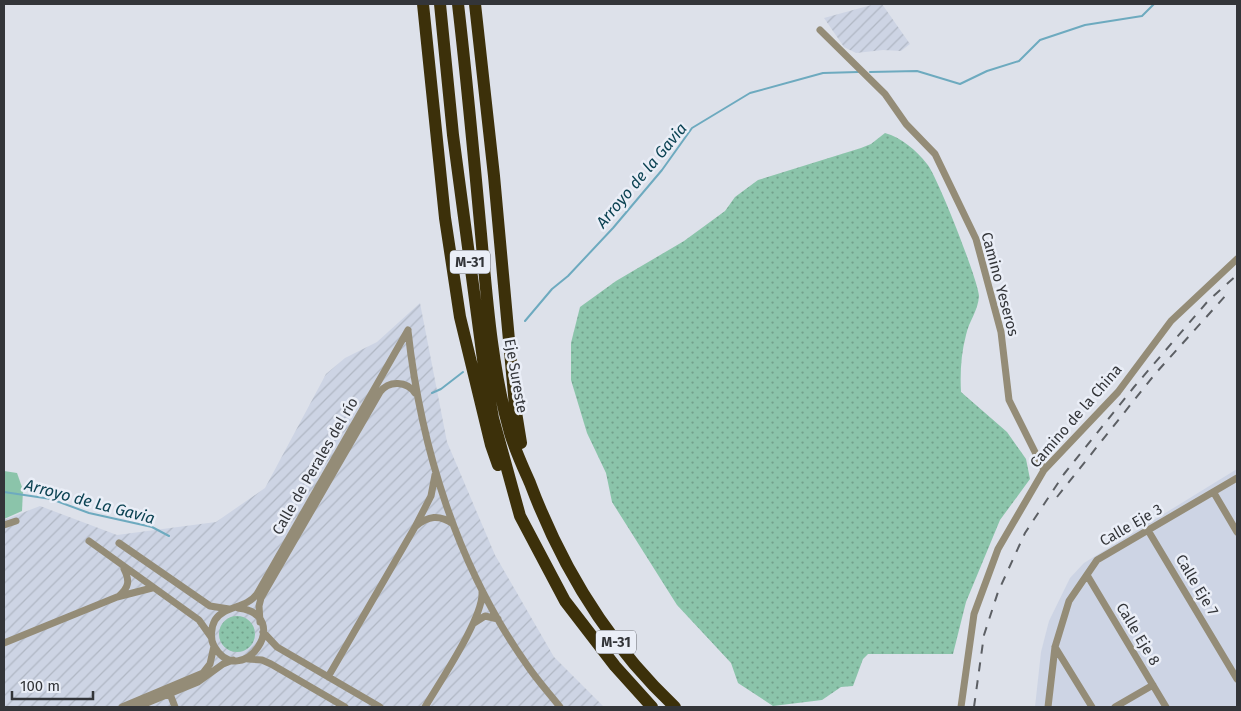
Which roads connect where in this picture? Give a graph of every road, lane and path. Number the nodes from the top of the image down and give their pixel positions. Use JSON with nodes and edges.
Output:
{"nodes":[{"id":1,"x":423,"y":4,"type":"edge"},
{"id":2,"x":440,"y":4,"type":"edge"},
{"id":3,"x":458,"y":4,"type":"edge"},
{"id":4,"x":475,"y":4,"type":"edge"},
{"id":5,"x":820,"y":30,"type":"dead end"},
{"id":6,"x":1237,"y":259,"type":"edge"},
{"id":7,"x":417,"y":395,"type":"junction"},
{"id":8,"x":1044,"y":470,"type":"junction"},
{"id":9,"x":435,"y":471,"type":"junction"},
{"id":10,"x":1237,"y":478,"type":"edge"},
{"id":11,"x":1214,"y":493,"type":"junction"},
{"id":12,"x":538,"y":504,"type":"junction"},
{"id":13,"x":520,"y":516,"type":"junction"},
{"id":14,"x":16,"y":520,"type":"dead end"},
{"id":15,"x":453,"y":524,"type":"junction"},
{"id":16,"x":4,"y":526,"type":"edge"},
{"id":17,"x":416,"y":526,"type":"junction"},
{"id":18,"x":1149,"y":532,"type":"junction"},
{"id":19,"x":1237,"y":532,"type":"edge"},
{"id":20,"x":89,"y":542,"type":"dead end"},
{"id":21,"x":119,"y":542,"type":"dead end"},
{"id":22,"x":124,"y":568,"type":"junction"},
{"id":23,"x":1087,"y":574,"type":"junction"},
{"id":24,"x":152,"y":588,"type":"junction"},
{"id":25,"x":482,"y":589,"type":"junction"},
{"id":26,"x":117,"y":597,"type":"junction"},
{"id":27,"x":235,"y":608,"type":"junction"},
{"id":28,"x":498,"y":619,"type":"junction"},
{"id":29,"x":260,"y":623,"type":"junction"},
{"id":30,"x":472,"y":625,"type":"junction"},
{"id":31,"x":263,"y":632,"type":"junction"},
{"id":32,"x":212,"y":638,"type":"junction"},
{"id":33,"x":4,"y":643,"type":"edge"},
{"id":34,"x":214,"y":646,"type":"junction"},
{"id":35,"x":1055,"y":647,"type":"junction"},
{"id":36,"x":245,"y":659,"type":"junction"},
{"id":37,"x":233,"y":660,"type":"junction"},
{"id":38,"x":328,"y":677,"type":"junction"},
{"id":39,"x":1237,"y":679,"type":"edge"},
{"id":40,"x":1153,"y":685,"type":"junction"},
{"id":41,"x":170,"y":694,"type":"junction"},
{"id":42,"x":122,"y":707,"type":"edge"},
{"id":43,"x":137,"y":707,"type":"edge"},
{"id":44,"x":175,"y":707,"type":"edge"},
{"id":45,"x":345,"y":707,"type":"edge"},
{"id":46,"x":380,"y":707,"type":"edge"},
{"id":47,"x":425,"y":707,"type":"edge"},
{"id":48,"x":560,"y":707,"type":"edge"},
{"id":49,"x":652,"y":707,"type":"edge"},
{"id":50,"x":675,"y":707,"type":"edge"},
{"id":51,"x":961,"y":707,"type":"edge"},
{"id":52,"x":1048,"y":707,"type":"edge"},
{"id":53,"x":1092,"y":707,"type":"edge"},
{"id":54,"x":1116,"y":707,"type":"edge"},
{"id":55,"x":1166,"y":707,"type":"edge"}],
"edges":[{"from":1,"to":13,"type":"highway"},
{"from":2,"to":13,"type":"highway","name":"Eje Sureste","number":"M-31"},
{"from":3,"to":12,"type":"highway","name":"Eje Sureste","number":"M-31"},
{"from":4,"to":12,"type":"highway"},
{"from":5,"to":8,"type":"street","name":"Camino Yeseros"},
{"from":6,"to":8,"type":"street","name":"Camino de la China"},
{"from":7,"to":9,"type":"street"},
{"from":7,"to":27,"type":"street","name":"Calle de Perales del río"},
{"from":7,"to":29,"type":"street","name":"Calle de Perales del río"},
{"from":8,"to":51,"type":"street","name":"Camino de la China"},
{"from":9,"to":15,"type":"street"},
{"from":9,"to":17,"type":"street"},
{"from":10,"to":11,"type":"street","name":"Calle Eje 3"},
{"from":11,"to":18,"type":"street","name":"Calle Eje 3"},
{"from":11,"to":19,"type":"street"},
{"from":12,"to":50,"type":"highway","name":"Eje Sureste","number":"M-31"},
{"from":13,"to":49,"type":"highway","name":"Eje Sureste","number":"M-31"},
{"from":14,"to":16,"type":"street"},
{"from":15,"to":17,"type":"street"},
{"from":15,"to":25,"type":"street"},
{"from":17,"to":38,"type":"street"},
{"from":18,"to":23,"type":"street","name":"Calle Eje 3"},
{"from":18,"to":39,"type":"street","name":"Calle Eje 7"},
{"from":20,"to":22,"type":"street"},
{"from":21,"to":27,"type":"street"},
{"from":22,"to":24,"type":"street"},
{"from":22,"to":26,"type":"street"},
{"from":23,"to":35,"type":"street","name":"Calle Eje 3"},
{"from":23,"to":40,"type":"street","name":"Calle Eje 8"},
{"from":24,"to":26,"type":"street"},
{"from":24,"to":32,"type":"street"},
{"from":25,"to":28,"type":"street"},
{"from":25,"to":30,"type":"street"},
{"from":26,"to":33,"type":"street"},
{"from":27,"to":29,"type":"street"},
{"from":27,"to":32,"type":"street"},
{"from":28,"to":30,"type":"street"},
{"from":28,"to":48,"type":"street"},
{"from":29,"to":31,"type":"street"},
{"from":30,"to":47,"type":"street"},
{"from":31,"to":36,"type":"street"},
{"from":31,"to":38,"type":"street"},
{"from":32,"to":34,"type":"street"},
{"from":34,"to":37,"type":"street"},
{"from":34,"to":42,"type":"street"},
{"from":35,"to":52,"type":"street","name":"Calle Eje 3"},
{"from":35,"to":53,"type":"street"},
{"from":36,"to":37,"type":"street"},
{"from":36,"to":45,"type":"street"},
{"from":37,"to":41,"type":"street"},
{"from":38,"to":46,"type":"street"},
{"from":40,"to":54,"type":"street"},
{"from":40,"to":55,"type":"street","name":"Calle Eje 8"},
{"from":41,"to":43,"type":"street"},
{"from":41,"to":44,"type":"street"}]}
